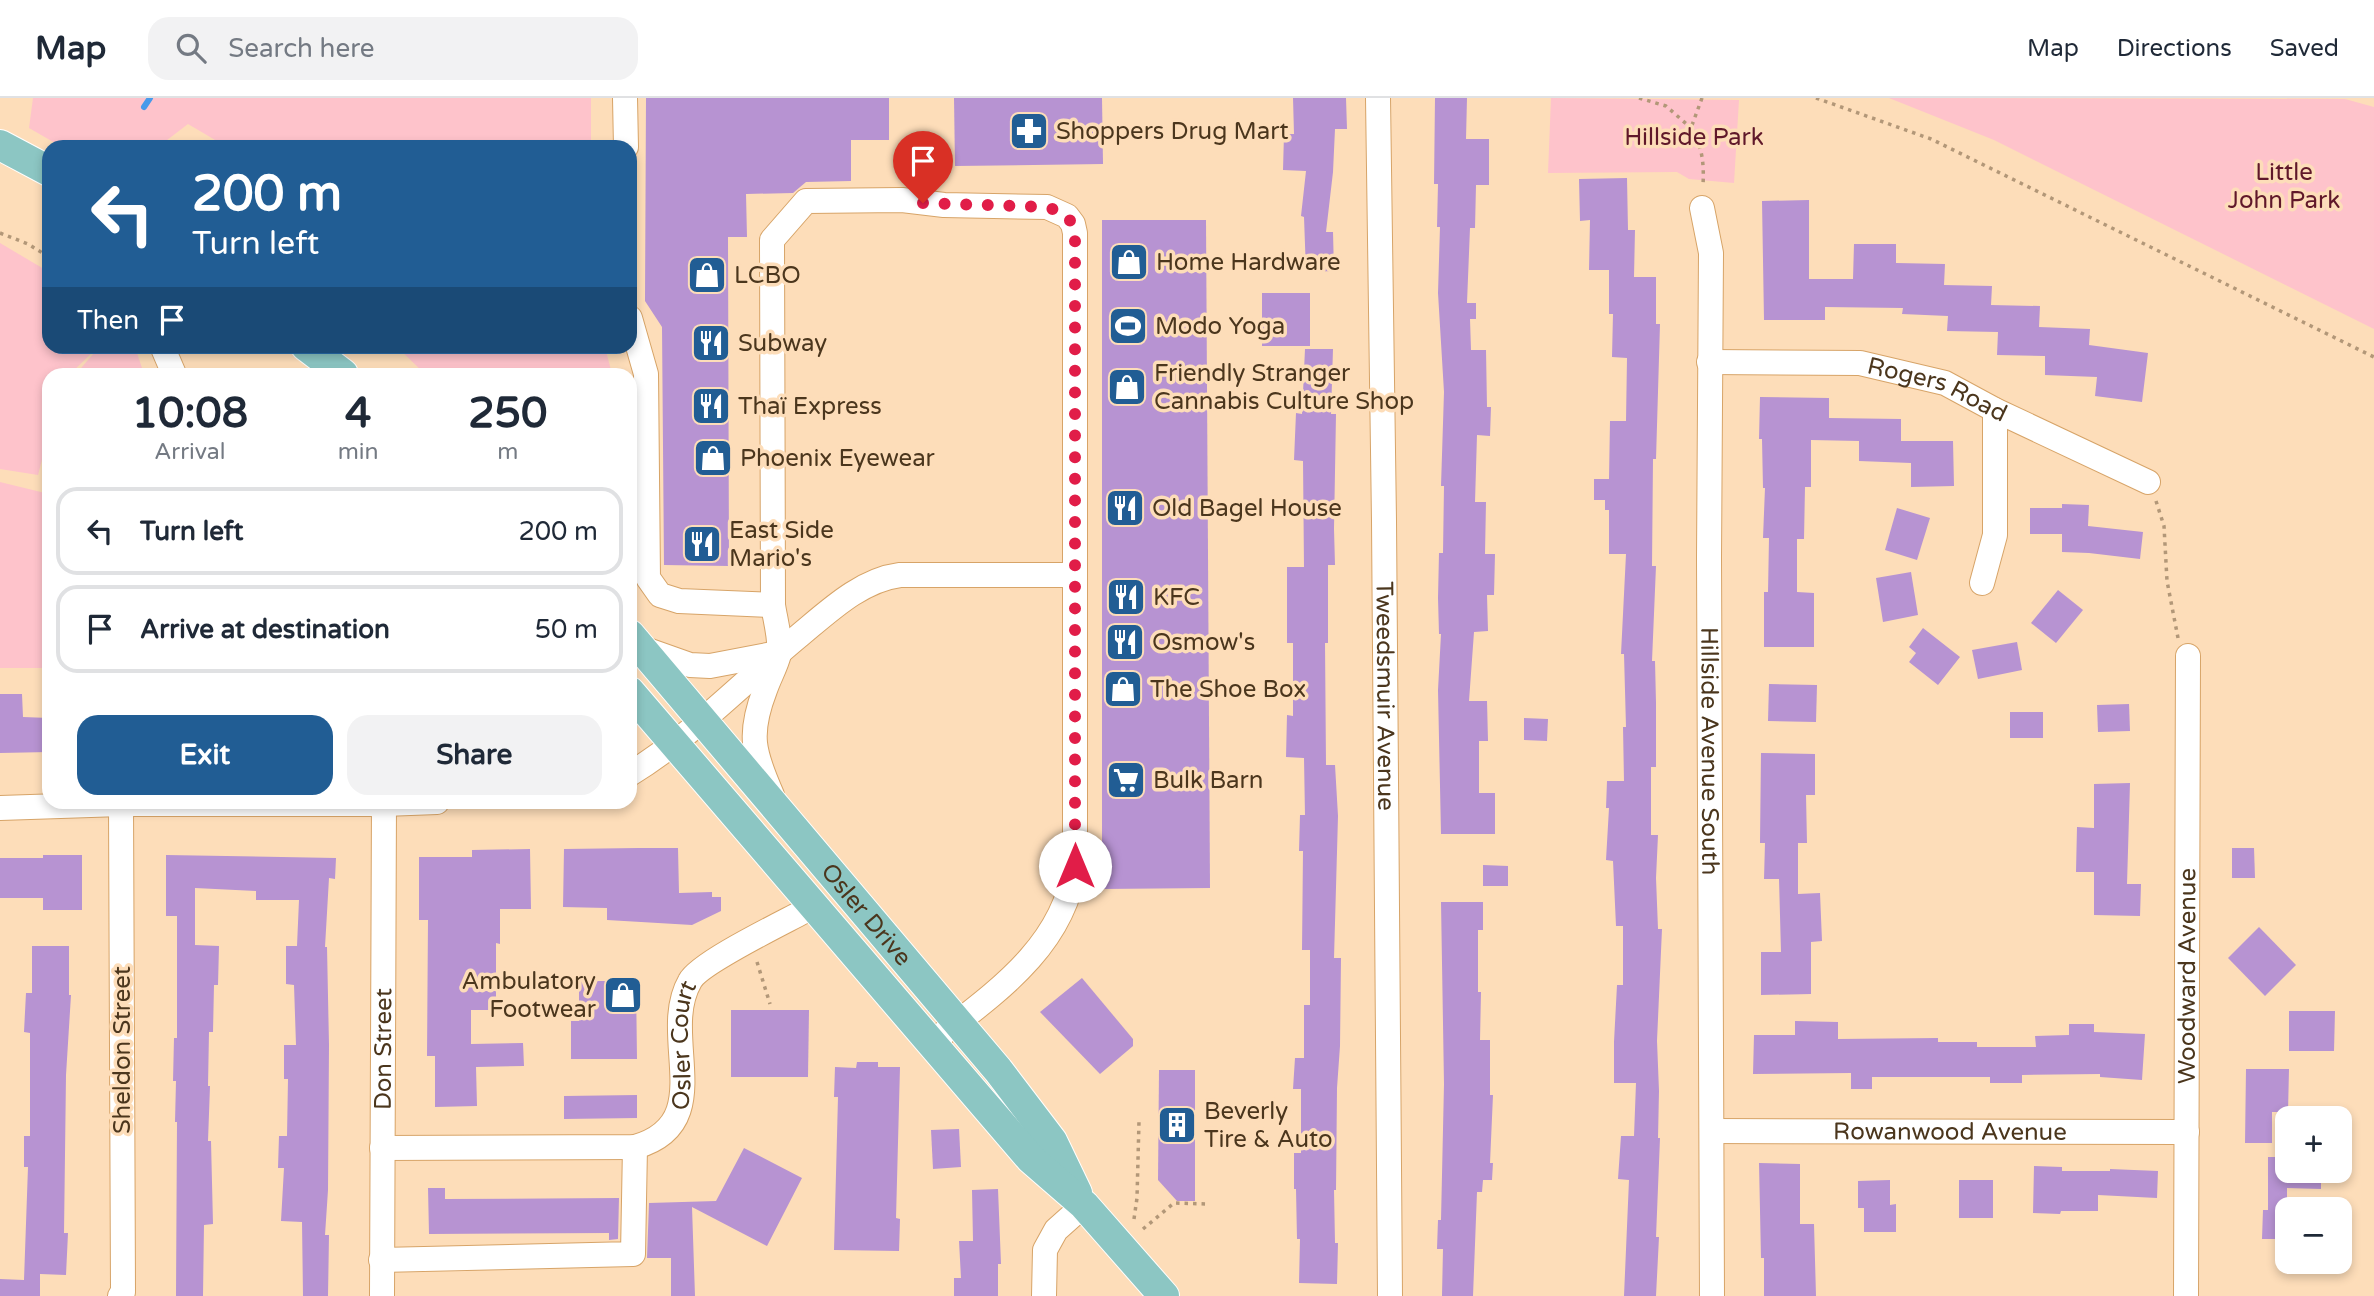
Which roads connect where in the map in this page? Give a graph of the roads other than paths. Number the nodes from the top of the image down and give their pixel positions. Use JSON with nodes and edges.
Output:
{"nodes":[{"id":1,"x":625,"y":98,"type":"edge"},
{"id":2,"x":1378,"y":98,"type":"edge"},
{"id":3,"x":626,"y":140,"type":"edge"},
{"id":4,"x":0,"y":145,"type":"edge"},
{"id":5,"x":42,"y":167,"type":"edge"},
{"id":6,"x":1702,"y":208,"type":"road end"},
{"id":7,"x":637,"y":342,"type":"edge"},
{"id":8,"x":317,"y":354,"type":"edge"},
{"id":9,"x":1709,"y":362,"type":"junction"},
{"id":10,"x":335,"y":368,"type":"edge"},
{"id":11,"x":1995,"y":411,"type":"junction"},
{"id":12,"x":2148,"y":482,"type":"road end"},
{"id":13,"x":1075,"y":575,"type":"junction"},
{"id":14,"x":1982,"y":583,"type":"dead end"},
{"id":15,"x":773,"y":605,"type":"junction"},
{"id":16,"x":637,"y":642,"type":"edge"},
{"id":17,"x":637,"y":642,"type":"edge"},
{"id":18,"x":779,"y":653,"type":"junction"},
{"id":19,"x":2188,"y":656,"type":"road end"},
{"id":20,"x":637,"y":700,"type":"edge"},
{"id":21,"x":702,"y":719,"type":"junction"},
{"id":22,"x":674,"y":744,"type":"junction"},
{"id":23,"x":637,"y":769,"type":"edge"},
{"id":24,"x":42,"y":807,"type":"edge"},
{"id":25,"x":0,"y":808,"type":"edge"},
{"id":26,"x":121,"y":809,"type":"edge"},
{"id":27,"x":384,"y":809,"type":"edge"},
{"id":28,"x":779,"y":811,"type":"junction"},
{"id":29,"x":812,"y":907,"type":"junction"},
{"id":30,"x":959,"y":1021,"type":"junction"},
{"id":31,"x":930,"y":1043,"type":"junction"},
{"id":32,"x":1712,"y":1131,"type":"junction"},
{"id":33,"x":2187,"y":1132,"type":"junction"},
{"id":34,"x":635,"y":1147,"type":"junction"},
{"id":35,"x":382,"y":1148,"type":"junction"},
{"id":36,"x":1084,"y":1205,"type":"junction"},
{"id":37,"x":381,"y":1260,"type":"junction"},
{"id":38,"x":120,"y":1296,"type":"edge"},
{"id":39,"x":382,"y":1296,"type":"edge"},
{"id":40,"x":1044,"y":1296,"type":"edge"},
{"id":41,"x":1164,"y":1296,"type":"edge"},
{"id":42,"x":1390,"y":1296,"type":"edge"},
{"id":43,"x":1712,"y":1296,"type":"edge"},
{"id":44,"x":2186,"y":1296,"type":"edge"}],
"edges":[{"from":1,"to":3,"type":"street"},
{"from":2,"to":42,"type":"street","name":"Tweedsmuir Avenue"},
{"from":4,"to":5,"type":"main road"},
{"from":6,"to":9,"type":"street","name":"Hillside Avenue South"},
{"from":7,"to":15,"type":"street"},
{"from":8,"to":10,"type":"main road"},
{"from":9,"to":11,"type":"street","name":"Rogers Road"},
{"from":9,"to":32,"type":"street","name":"Hillside Avenue South"},
{"from":11,"to":12,"type":"street","name":"Rogers Road"},
{"from":11,"to":14,"type":"street"},
{"from":13,"to":15,"type":"street"},
{"from":13,"to":18,"type":"street"},
{"from":13,"to":30,"type":"street"},
{"from":15,"to":18,"type":"street"},
{"from":16,"to":18,"type":"street"},
{"from":17,"to":21,"type":"main road","name":"Osler Drive"},
{"from":18,"to":21,"type":"street"},
{"from":18,"to":28,"type":"street"},
{"from":19,"to":33,"type":"street","name":"Woodward Avenue"},
{"from":20,"to":22,"type":"main road","name":"Osler Drive"},
{"from":21,"to":22,"type":"street"},
{"from":21,"to":28,"type":"main road","name":"Osler Drive"},
{"from":22,"to":23,"type":"street"},
{"from":22,"to":29,"type":"main road","name":"Osler Drive"},
{"from":24,"to":25,"type":"street"},
{"from":26,"to":38,"type":"street","name":"Sheldon Street"},
{"from":27,"to":35,"type":"street","name":"Don Street"},
{"from":28,"to":30,"type":"main road","name":"Osler Drive"},
{"from":29,"to":31,"type":"main road","name":"Osler Drive"},
{"from":29,"to":34,"type":"street","name":"Osler Court"},
{"from":30,"to":31,"type":"street"},
{"from":30,"to":36,"type":"main road","name":"Osler Drive"},
{"from":31,"to":36,"type":"main road","name":"Osler Drive"},
{"from":32,"to":33,"type":"street","name":"Rowanwood Avenue"},
{"from":32,"to":43,"type":"street","name":"Hillside Avenue South"},
{"from":33,"to":44,"type":"street","name":"Woodward Avenue"},
{"from":34,"to":35,"type":"street","name":"Osler Court"},
{"from":34,"to":37,"type":"street"},
{"from":35,"to":37,"type":"street","name":"Don Street"},
{"from":36,"to":40,"type":"street"},
{"from":36,"to":41,"type":"main road","name":"Osler Drive"},
{"from":37,"to":39,"type":"street","name":"Don Street"}]}
